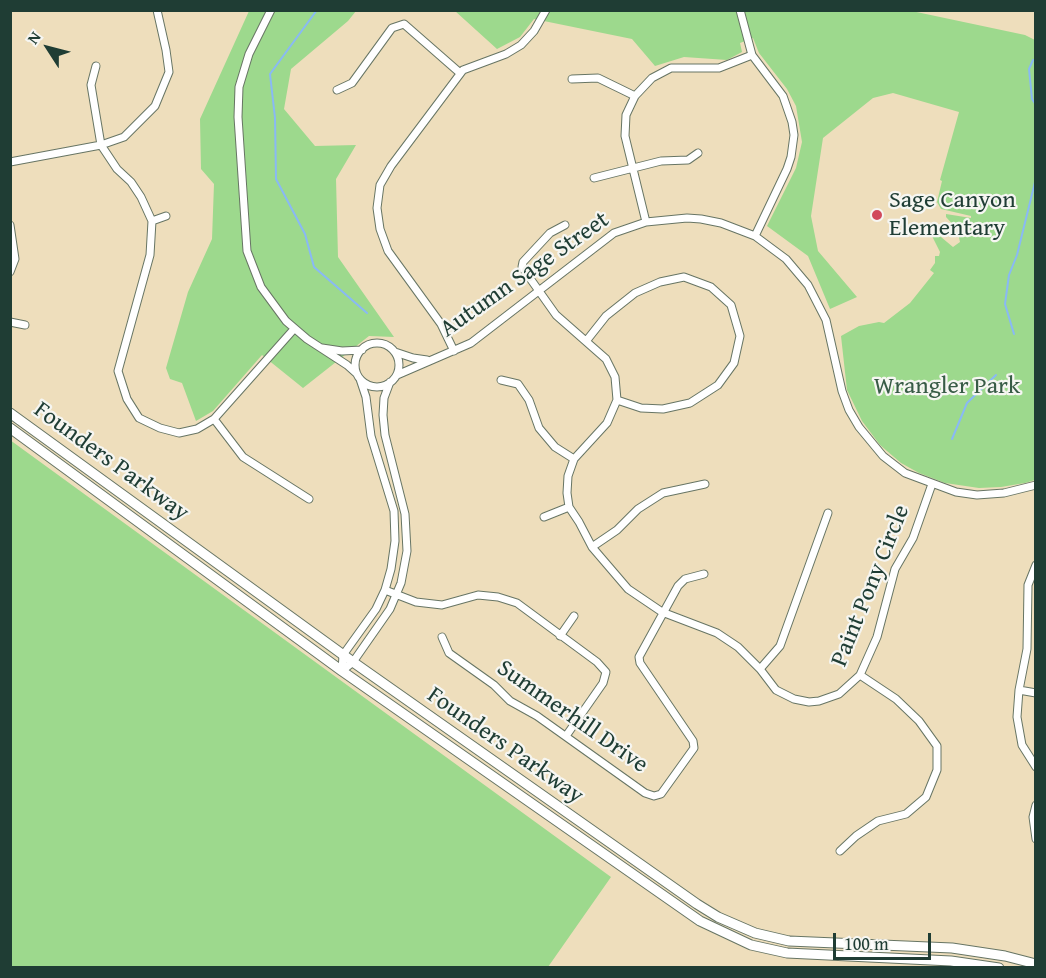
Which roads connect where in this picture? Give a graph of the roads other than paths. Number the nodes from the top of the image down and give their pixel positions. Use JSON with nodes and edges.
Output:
{"nodes":[{"id":1,"x":157,"y":10,"type":"edge"},
{"id":2,"x":271,"y":10,"type":"edge"},
{"id":3,"x":546,"y":10,"type":"edge"},
{"id":4,"x":740,"y":10,"type":"edge"},
{"id":5,"x":752,"y":55,"type":"junction"},
{"id":6,"x":96,"y":66,"type":"dead end"},
{"id":7,"x":460,"y":74,"type":"junction"},
{"id":8,"x":572,"y":79,"type":"dead end"},
{"id":9,"x":337,"y":90,"type":"dead end"},
{"id":10,"x":635,"y":96,"type":"junction"},
{"id":11,"x":101,"y":145,"type":"junction"},
{"id":12,"x":698,"y":153,"type":"dead end"},
{"id":13,"x":10,"y":162,"type":"edge"},
{"id":14,"x":631,"y":168,"type":"junction"},
{"id":15,"x":594,"y":178,"type":"dead end"},
{"id":16,"x":165,"y":216,"type":"dead end"},
{"id":17,"x":152,"y":221,"type":"junction"},
{"id":18,"x":646,"y":222,"type":"junction"},
{"id":19,"x":10,"y":225,"type":"edge"},
{"id":20,"x":565,"y":225,"type":"dead end"},
{"id":21,"x":755,"y":236,"type":"junction"},
{"id":22,"x":10,"y":272,"type":"edge"},
{"id":23,"x":539,"y":291,"type":"junction"},
{"id":24,"x":10,"y":322,"type":"edge"},
{"id":25,"x":25,"y":326,"type":"dead end"},
{"id":26,"x":294,"y":329,"type":"junction"},
{"id":27,"x":587,"y":340,"type":"junction"},
{"id":28,"x":320,"y":348,"type":"junction"},
{"id":29,"x":362,"y":350,"type":"junction"},
{"id":30,"x":394,"y":351,"type":"junction"},
{"id":31,"x":454,"y":351,"type":"junction"},
{"id":32,"x":430,"y":360,"type":"junction"},
{"id":33,"x":397,"y":375,"type":"junction"},
{"id":34,"x":358,"y":376,"type":"junction"},
{"id":35,"x":501,"y":380,"type":"dead end"},
{"id":36,"x":390,"y":382,"type":"junction"},
{"id":37,"x":617,"y":400,"type":"junction"},
{"id":38,"x":10,"y":412,"type":"edge"},
{"id":39,"x":214,"y":419,"type":"junction"},
{"id":40,"x":10,"y":428,"type":"edge"},
{"id":41,"x":574,"y":459,"type":"junction"},
{"id":42,"x":705,"y":484,"type":"dead end"},
{"id":43,"x":932,"y":484,"type":"junction"},
{"id":44,"x":1035,"y":485,"type":"edge"},
{"id":45,"x":309,"y":499,"type":"dead end"},
{"id":46,"x":569,"y":507,"type":"junction"},
{"id":47,"x":828,"y":513,"type":"dead end"},
{"id":48,"x":544,"y":517,"type":"dead end"},
{"id":49,"x":592,"y":547,"type":"junction"},
{"id":50,"x":1035,"y":566,"type":"edge"},
{"id":51,"x":704,"y":574,"type":"dead end"},
{"id":52,"x":385,"y":590,"type":"junction"},
{"id":53,"x":396,"y":595,"type":"junction"},
{"id":54,"x":662,"y":612,"type":"junction"},
{"id":55,"x":1031,"y":613,"type":"edge"},
{"id":56,"x":574,"y":616,"type":"dead end"},
{"id":57,"x":560,"y":636,"type":"junction"},
{"id":58,"x":442,"y":637,"type":"dead end"},
{"id":59,"x":343,"y":655,"type":"junction"},
{"id":60,"x":353,"y":662,"type":"junction"},
{"id":61,"x":760,"y":669,"type":"junction"},
{"id":62,"x":342,"y":670,"type":"junction"},
{"id":63,"x":860,"y":675,"type":"junction"},
{"id":64,"x":1019,"y":690,"type":"junction"},
{"id":65,"x":1035,"y":693,"type":"edge"},
{"id":66,"x":566,"y":736,"type":"junction"},
{"id":67,"x":1035,"y":767,"type":"edge"},
{"id":68,"x":1035,"y":805,"type":"edge"},
{"id":69,"x":1035,"y":839,"type":"edge"},
{"id":70,"x":840,"y":851,"type":"dead end"},
{"id":71,"x":1035,"y":964,"type":"edge"},
{"id":72,"x":999,"y":968,"type":"edge"}],
"edges":[{"from":1,"to":11,"type":"street"},
{"from":2,"to":26,"type":"street"},
{"from":3,"to":7,"type":"street"},
{"from":4,"to":5,"type":"street"},
{"from":5,"to":10,"type":"street"},
{"from":5,"to":21,"type":"street"},
{"from":6,"to":11,"type":"street"},
{"from":7,"to":9,"type":"street"},
{"from":7,"to":31,"type":"street"},
{"from":8,"to":10,"type":"street"},
{"from":10,"to":14,"type":"street"},
{"from":11,"to":13,"type":"street"},
{"from":11,"to":17,"type":"street"},
{"from":12,"to":14,"type":"street"},
{"from":14,"to":15,"type":"street"},
{"from":14,"to":18,"type":"street"},
{"from":16,"to":17,"type":"street"},
{"from":17,"to":39,"type":"street"},
{"from":18,"to":21,"type":"street","name":"Autumn Sage Street"},
{"from":18,"to":23,"type":"street","name":"Autumn Sage Street"},
{"from":19,"to":22,"type":"street"},
{"from":20,"to":23,"type":"street"},
{"from":21,"to":43,"type":"street","name":"Autumn Sage Street"},
{"from":23,"to":27,"type":"street"},
{"from":23,"to":31,"type":"street","name":"Autumn Sage Street"},
{"from":24,"to":25,"type":"street"},
{"from":26,"to":28,"type":"street"},
{"from":26,"to":39,"type":"street"},
{"from":27,"to":37,"type":"street"},
{"from":27,"to":37,"type":"street"},
{"from":28,"to":29,"type":"street"},
{"from":28,"to":34,"type":"street"},
{"from":29,"to":30,"type":"street"},
{"from":29,"to":34,"type":"street"},
{"from":30,"to":32,"type":"street","name":"Autumn Sage Street"},
{"from":30,"to":33,"type":"street"},
{"from":31,"to":32,"type":"street","name":"Autumn Sage Street"},
{"from":32,"to":33,"type":"street","name":"Autumn Sage Street"},
{"from":33,"to":36,"type":"street"},
{"from":34,"to":36,"type":"street"},
{"from":34,"to":52,"type":"street"},
{"from":35,"to":41,"type":"street"},
{"from":36,"to":53,"type":"street"},
{"from":37,"to":41,"type":"street","name":"Paint Pony Circle"},
{"from":38,"to":59,"type":"highway","name":"Founders Parkway"},
{"from":39,"to":45,"type":"street"},
{"from":40,"to":62,"type":"highway","name":"Founders Parkway"},
{"from":41,"to":46,"type":"street","name":"Paint Pony Circle"},
{"from":42,"to":49,"type":"street"},
{"from":43,"to":44,"type":"street","name":"Autumn Sage Street"},
{"from":43,"to":63,"type":"street","name":"Paint Pony Circle"},
{"from":46,"to":48,"type":"street"},
{"from":46,"to":49,"type":"street","name":"Paint Pony Circle"},
{"from":47,"to":61,"type":"street"},
{"from":49,"to":54,"type":"street","name":"Paint Pony Circle"},
{"from":50,"to":55,"type":"street"},
{"from":51,"to":54,"type":"street"},
{"from":52,"to":53,"type":"street"},
{"from":52,"to":59,"type":"street"},
{"from":53,"to":57,"type":"street"},
{"from":53,"to":60,"type":"street"},
{"from":54,"to":61,"type":"street","name":"Paint Pony Circle"},
{"from":54,"to":66,"type":"street","name":"Summerhill Drive"},
{"from":55,"to":64,"type":"street"},
{"from":56,"to":57,"type":"street"},
{"from":57,"to":66,"type":"street"},
{"from":58,"to":66,"type":"street","name":"Summerhill Drive"},
{"from":59,"to":60,"type":"highway","name":"Founders Parkway"},
{"from":59,"to":62,"type":"street"},
{"from":60,"to":62,"type":"street"},
{"from":60,"to":71,"type":"highway","name":"Founders Parkway"},
{"from":61,"to":63,"type":"street","name":"Paint Pony Circle"},
{"from":62,"to":72,"type":"highway","name":"Founders Parkway"},
{"from":63,"to":70,"type":"street"},
{"from":64,"to":65,"type":"street"},
{"from":64,"to":67,"type":"street"},
{"from":68,"to":69,"type":"street"}]}
